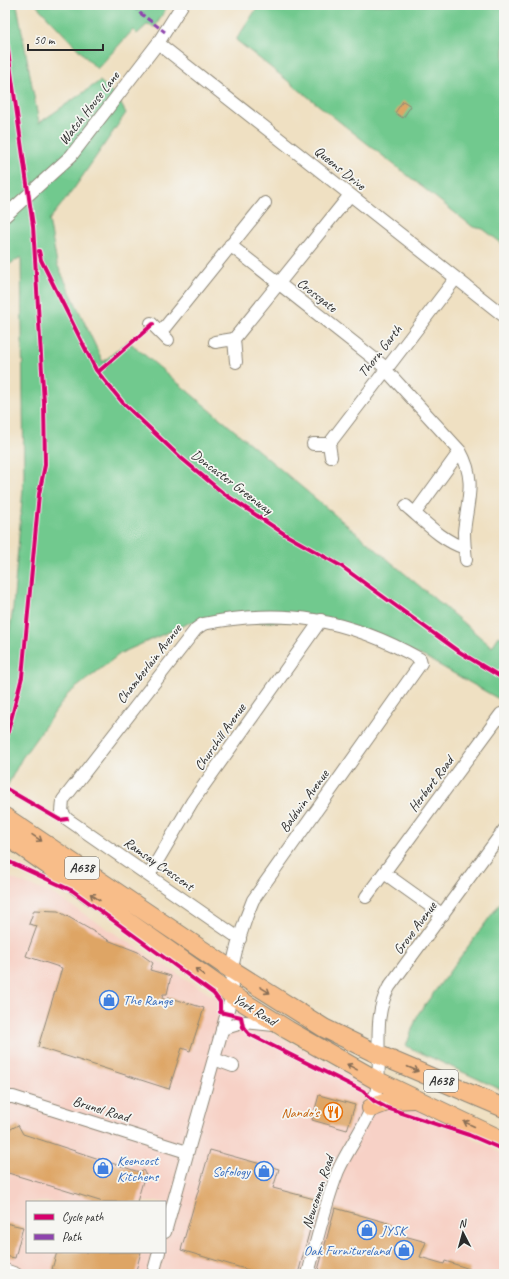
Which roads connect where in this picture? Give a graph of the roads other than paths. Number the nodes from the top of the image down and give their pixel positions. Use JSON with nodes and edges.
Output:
{"nodes":[{"id":1,"x":182,"y":5,"type":"edge"},
{"id":2,"x":158,"y":43,"type":"junction"},
{"id":3,"x":350,"y":195,"type":"junction"},
{"id":4,"x":265,"y":203,"type":"dead end"},
{"id":5,"x":5,"y":216,"type":"edge"},
{"id":6,"x":230,"y":245,"type":"junction"},
{"id":7,"x":456,"y":278,"type":"junction"},
{"id":8,"x":279,"y":284,"type":"junction"},
{"id":9,"x":504,"y":316,"type":"edge"},
{"id":10,"x":151,"y":323,"type":"dead end"},
{"id":11,"x":234,"y":339,"type":"junction"},
{"id":12,"x":215,"y":342,"type":"dead end"},
{"id":13,"x":236,"y":362,"type":"dead end"},
{"id":14,"x":386,"y":368,"type":"junction"},
{"id":15,"x":313,"y":444,"type":"dead end"},
{"id":16,"x":329,"y":444,"type":"junction"},
{"id":17,"x":460,"y":451,"type":"junction"},
{"id":18,"x":331,"y":457,"type":"dead end"},
{"id":19,"x":321,"y":620,"type":"junction"},
{"id":20,"x":421,"y":660,"type":"joint"},
{"id":21,"x":501,"y":714,"type":"dead end"},
{"id":22,"x":62,"y":812,"type":"joint"},
{"id":23,"x":5,"y":817,"type":"edge"},
{"id":24,"x":504,"y":830,"type":"edge"},
{"id":25,"x":5,"y":835,"type":"edge"},
{"id":26,"x":385,"y":872,"type":"junction"},
{"id":27,"x":149,"y":875,"type":"junction"},
{"id":28,"x":366,"y":898,"type":"dead end"},
{"id":29,"x":443,"y":915,"type":"junction"},
{"id":30,"x":240,"y":939,"type":"junction"},
{"id":31,"x":232,"y":970,"type":"junction"},
{"id":32,"x":232,"y":995,"type":"junction"},
{"id":33,"x":281,"y":1026,"type":"junction"},
{"id":34,"x":222,"y":1029,"type":"junction"},
{"id":35,"x":377,"y":1054,"type":"junction"},
{"id":36,"x":214,"y":1058,"type":"junction"},
{"id":37,"x":233,"y":1066,"type":"dead end"},
{"id":38,"x":378,"y":1081,"type":"junction"},
{"id":39,"x":5,"y":1098,"type":"edge"},
{"id":40,"x":416,"y":1100,"type":"junction"},
{"id":41,"x":371,"y":1108,"type":"junction"},
{"id":42,"x":504,"y":1108,"type":"edge"},
{"id":43,"x":504,"y":1141,"type":"edge"},
{"id":44,"x":187,"y":1152,"type":"junction"},
{"id":45,"x":166,"y":1228,"type":"edge"},
{"id":46,"x":159,"y":1253,"type":"edge"},
{"id":47,"x":5,"y":1270,"type":"edge"},
{"id":48,"x":16,"y":1274,"type":"edge"},
{"id":49,"x":153,"y":1274,"type":"edge"},
{"id":50,"x":308,"y":1274,"type":"edge"}],
"edges":[{"from":1,"to":2,"type":"street","name":"Watch House Lane"},
{"from":2,"to":3,"type":"street","name":"Queens Drive"},
{"from":2,"to":5,"type":"street","name":"Watch House Lane"},
{"from":3,"to":7,"type":"street","name":"Queens Drive"},
{"from":3,"to":8,"type":"street"},
{"from":4,"to":6,"type":"street"},
{"from":6,"to":8,"type":"street","name":"Crossgate"},
{"from":6,"to":10,"type":"street"},
{"from":7,"to":9,"type":"street","name":"Queens Drive"},
{"from":7,"to":14,"type":"street","name":"Thorn Garth"},
{"from":8,"to":11,"type":"street"},
{"from":8,"to":14,"type":"street","name":"Crossgate"},
{"from":11,"to":12,"type":"street"},
{"from":11,"to":13,"type":"street"},
{"from":14,"to":16,"type":"street","name":"Thorn Garth"},
{"from":14,"to":17,"type":"street","name":"Crossgate"},
{"from":15,"to":16,"type":"street"},
{"from":16,"to":18,"type":"street"},
{"from":17,"to":17,"type":"street","name":"Crossgate"},
{"from":19,"to":20,"type":"street","name":"Chamberlain Avenue"},
{"from":19,"to":22,"type":"street","name":"Chamberlain Avenue"},
{"from":19,"to":27,"type":"street","name":"Churchill Avenue"},
{"from":20,"to":30,"type":"street","name":"Baldwin Avenue"},
{"from":21,"to":26,"type":"street","name":"Herbert Road"},
{"from":22,"to":27,"type":"street","name":"Ramsay Crescent"},
{"from":23,"to":31,"type":"highway","name":"York Road","number":"A638","one_way":true},
{"from":24,"to":29,"type":"street","name":"Grove Avenue"},
{"from":32,"to":25,"type":"highway","name":"York Road","number":"A638","one_way":true},
{"from":26,"to":28,"type":"street","name":"Herbert Road"},
{"from":26,"to":29,"type":"street"},
{"from":27,"to":30,"type":"street","name":"Ramsay Crescent"},
{"from":29,"to":35,"type":"street","name":"Grove Avenue"},
{"from":30,"to":31,"type":"street","name":"Baldwin Avenue"},
{"from":31,"to":32,"type":"street","name":"Baldwin Avenue"},
{"from":31,"to":35,"type":"highway","name":"York Road","number":"A638","one_way":true},
{"from":32,"to":33,"type":"highway","name":"York Road","number":"A638"},
{"from":32,"to":34,"type":"street","name":"Baldwin Avenue"},
{"from":33,"to":34,"type":"street"},
{"from":38,"to":33,"type":"highway","name":"York Road","number":"A638","one_way":true},
{"from":34,"to":36,"type":"street","name":"Baldwin Avenue"},
{"from":35,"to":38,"type":"street","name":"Newcomen Road"},
{"from":35,"to":42,"type":"highway","name":"York Road","number":"A638","one_way":true},
{"from":36,"to":37,"type":"street"},
{"from":36,"to":44,"type":"street","name":"Baldwin Avenue"},
{"from":38,"to":40,"type":"highway","name":"York Road","number":"A638"},
{"from":38,"to":41,"type":"street","name":"Newcomen Road"},
{"from":39,"to":44,"type":"street","name":"Brunel Road"},
{"from":40,"to":41,"type":"highway"},
{"from":43,"to":40,"type":"highway","name":"York Road","number":"A638","one_way":true},
{"from":41,"to":50,"type":"street","name":"Newcomen Road"},
{"from":44,"to":45,"type":"street","name":"Baldwin Avenue"},
{"from":46,"to":49,"type":"street"},
{"from":47,"to":48,"type":"street"}]}
